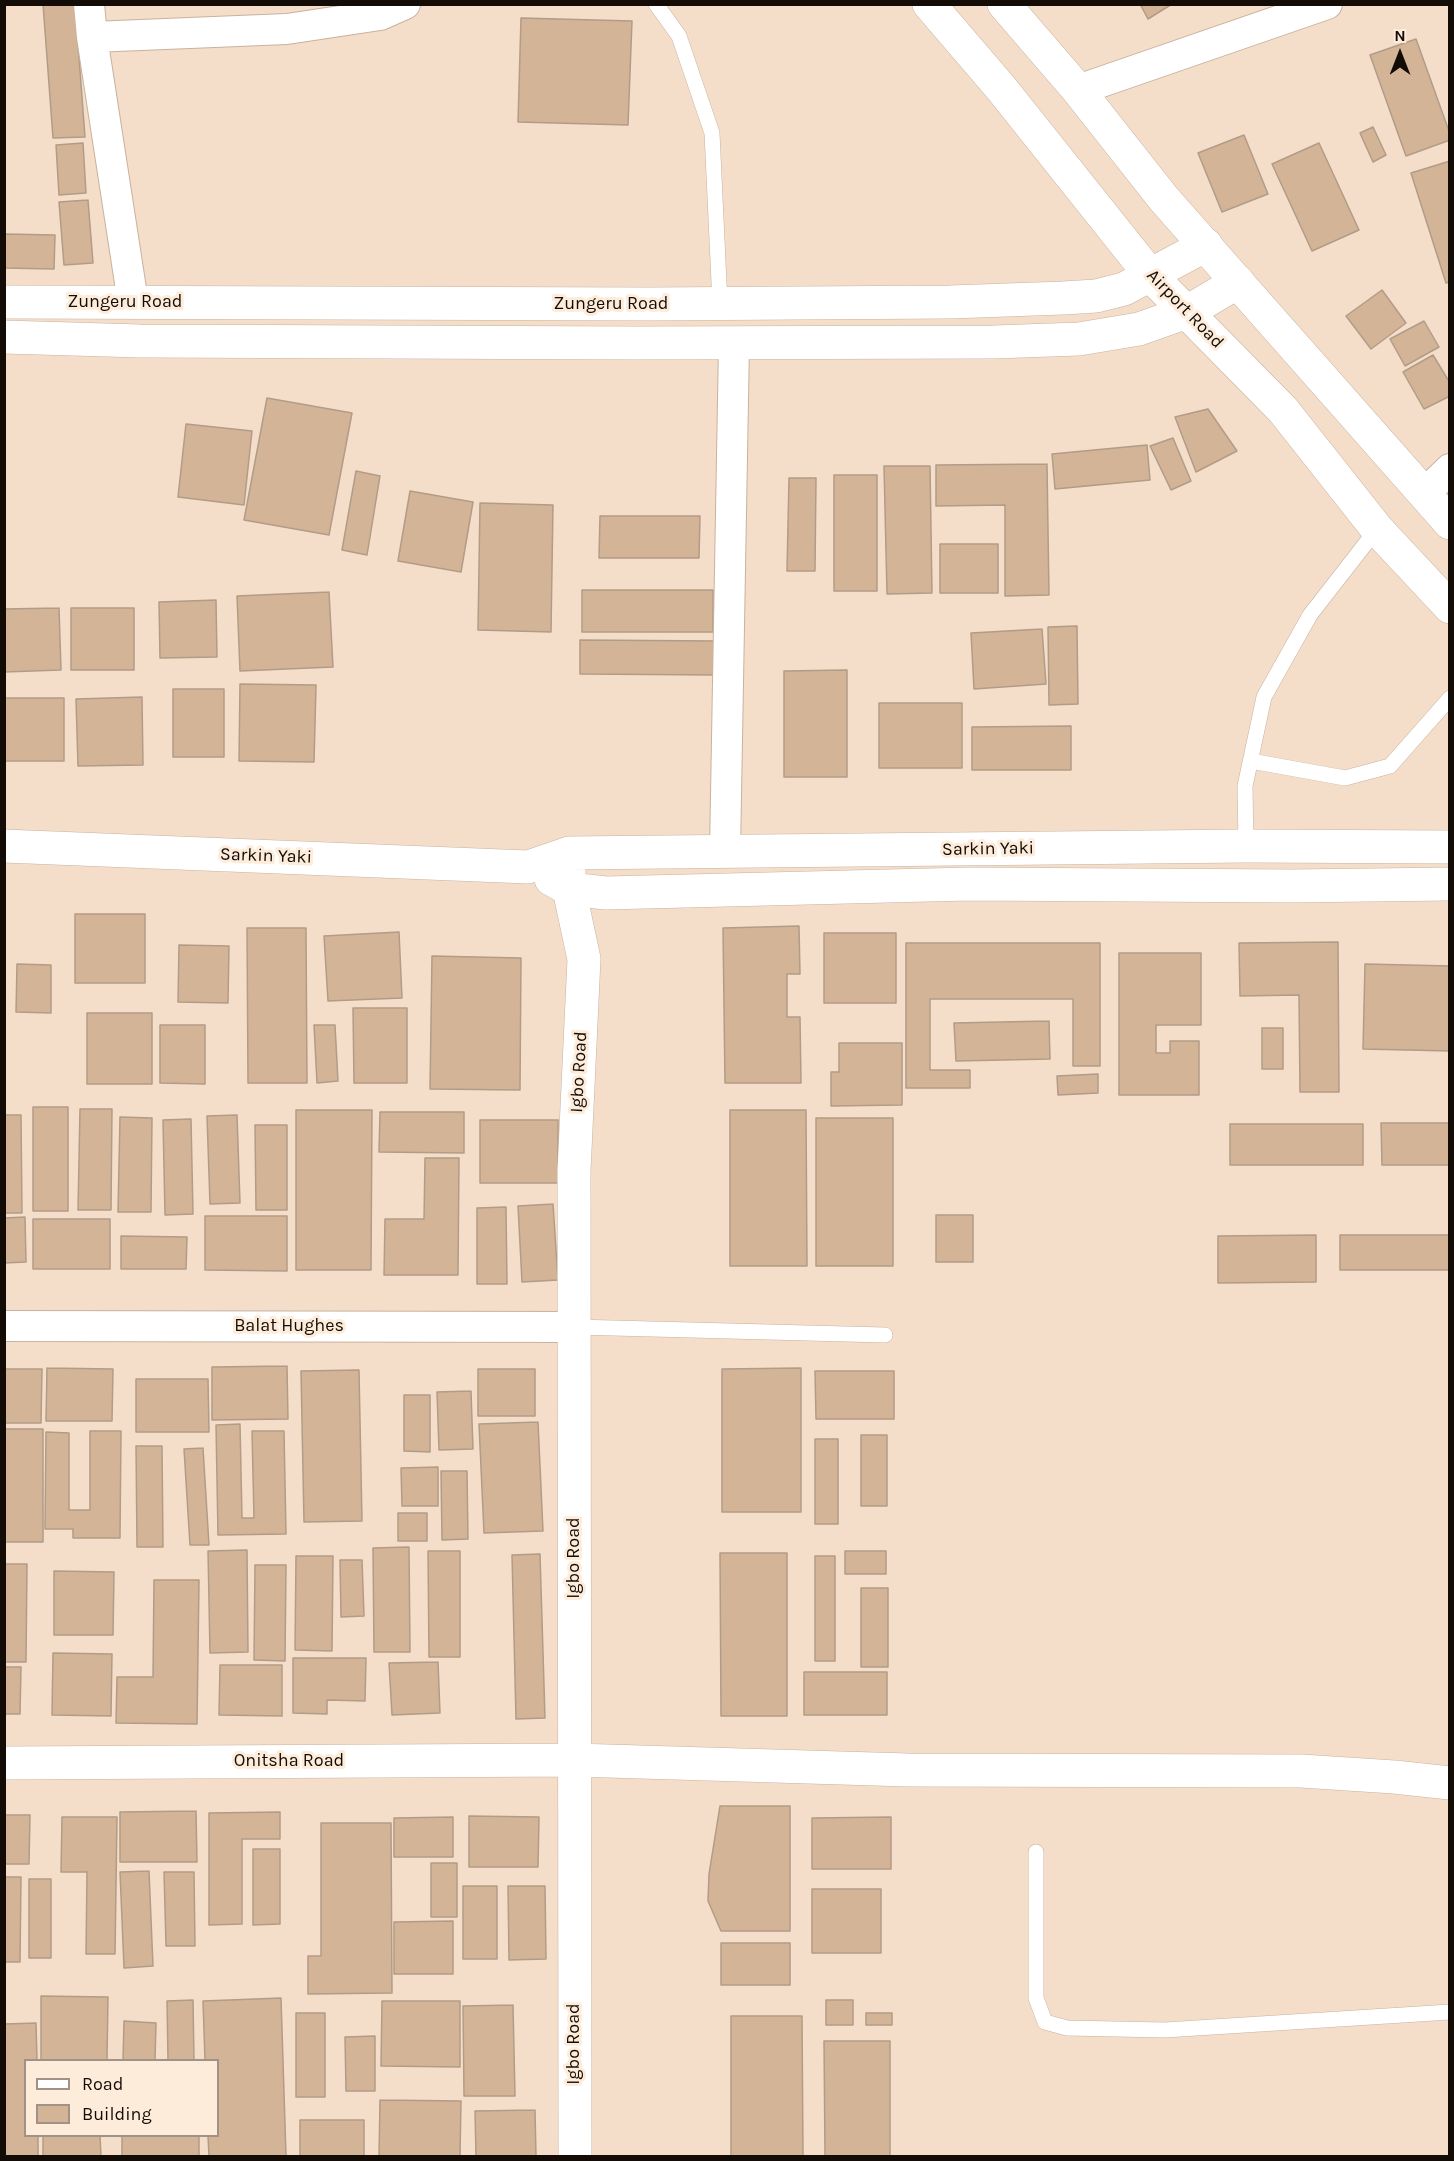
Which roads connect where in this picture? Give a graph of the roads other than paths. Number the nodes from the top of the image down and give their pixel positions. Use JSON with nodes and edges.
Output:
{"nodes":[{"id":1,"x":89,"y":4,"type":"edge"},
{"id":2,"x":405,"y":4,"type":"edge"},
{"id":3,"x":656,"y":4,"type":"edge"},
{"id":4,"x":929,"y":4,"type":"edge"},
{"id":5,"x":1004,"y":4,"type":"edge"},
{"id":6,"x":1327,"y":4,"type":"edge"},
{"id":7,"x":92,"y":37,"type":"junction"},
{"id":8,"x":1078,"y":90,"type":"junction"},
{"id":9,"x":1206,"y":245,"type":"junction"},
{"id":10,"x":1151,"y":276,"type":"junction"},
{"id":11,"x":1238,"y":282,"type":"junction"},
{"id":12,"x":4,"y":302,"type":"edge"},
{"id":13,"x":133,"y":302,"type":"junction"},
{"id":14,"x":720,"y":304,"type":"junction"},
{"id":15,"x":1187,"y":312,"type":"junction"},
{"id":16,"x":4,"y":337,"type":"edge"},
{"id":17,"x":734,"y":343,"type":"junction"},
{"id":18,"x":1449,"y":469,"type":"edge"},
{"id":19,"x":1424,"y":494,"type":"junction"},
{"id":20,"x":1449,"y":523,"type":"edge"},
{"id":21,"x":1377,"y":529,"type":"junction"},
{"id":22,"x":1449,"y":607,"type":"edge"},
{"id":23,"x":1449,"y":698,"type":"edge"},
{"id":24,"x":1251,"y":761,"type":"junction"},
{"id":25,"x":4,"y":846,"type":"edge"},
{"id":26,"x":1246,"y":846,"type":"junction"},
{"id":27,"x":1449,"y":847,"type":"edge"},
{"id":28,"x":725,"y":852,"type":"junction"},
{"id":29,"x":569,"y":853,"type":"junction"},
{"id":30,"x":606,"y":853,"type":"junction"},
{"id":31,"x":528,"y":867,"type":"junction"},
{"id":32,"x":1449,"y":884,"type":"edge"},
{"id":33,"x":569,"y":889,"type":"junction"},
{"id":34,"x":606,"y":892,"type":"junction"},
{"id":35,"x":584,"y":959,"type":"junction"},
{"id":36,"x":4,"y":1326,"type":"edge"},
{"id":37,"x":574,"y":1327,"type":"junction"},
{"id":38,"x":885,"y":1335,"type":"dead end"},
{"id":39,"x":574,"y":1760,"type":"junction"},
{"id":40,"x":4,"y":1763,"type":"edge"},
{"id":41,"x":1449,"y":1783,"type":"edge"},
{"id":42,"x":1036,"y":1852,"type":"dead end"},
{"id":43,"x":1449,"y":2012,"type":"edge"},
{"id":44,"x":575,"y":2157,"type":"edge"}],
"edges":[{"from":1,"to":7,"type":"street"},
{"from":2,"to":7,"type":"street"},
{"from":3,"to":14,"type":"lane"},
{"from":4,"to":10,"type":"street","name":"Airport Road"},
{"from":5,"to":8,"type":"street"},
{"from":6,"to":8,"type":"street"},
{"from":7,"to":13,"type":"street"},
{"from":8,"to":9,"type":"street"},
{"from":9,"to":10,"type":"street","name":"Zungeru Road"},
{"from":9,"to":11,"type":"street"},
{"from":10,"to":14,"type":"street","name":"Zungeru Road"},
{"from":10,"to":15,"type":"street","name":"Airport Road"},
{"from":11,"to":15,"type":"street"},
{"from":11,"to":19,"type":"street"},
{"from":12,"to":13,"type":"street","name":"Zungeru Road"},
{"from":13,"to":14,"type":"street","name":"Zungeru Road"},
{"from":15,"to":17,"type":"street"},
{"from":15,"to":21,"type":"street","name":"Airport Road"},
{"from":16,"to":17,"type":"street"},
{"from":17,"to":28,"type":"street"},
{"from":18,"to":19,"type":"street"},
{"from":19,"to":20,"type":"street"},
{"from":21,"to":22,"type":"street","name":"Airport Road"},
{"from":21,"to":24,"type":"lane"},
{"from":23,"to":24,"type":"lane"},
{"from":24,"to":26,"type":"lane"},
{"from":25,"to":31,"type":"street","name":"Sarkin Yaki"},
{"from":26,"to":27,"type":"street","name":"Sarkin Yaki"},
{"from":26,"to":28,"type":"street","name":"Sarkin Yaki"},
{"from":28,"to":30,"type":"street","name":"Sarkin Yaki"},
{"from":29,"to":30,"type":"street","name":"Sarkin Yaki"},
{"from":29,"to":31,"type":"street","name":"Sarkin Yaki"},
{"from":29,"to":33,"type":"street","name":"Igbo Road"},
{"from":30,"to":34,"type":"street","name":"Igbo Road"},
{"from":31,"to":33,"type":"street","name":"Sarkin Yaki"},
{"from":32,"to":34,"type":"street"},
{"from":33,"to":34,"type":"street"},
{"from":33,"to":35,"type":"street","name":"Igbo Road"},
{"from":34,"to":35,"type":"street","name":"Igbo Road"},
{"from":35,"to":37,"type":"street","name":"Igbo Road"},
{"from":36,"to":37,"type":"street","name":"Balat Hughes"},
{"from":37,"to":38,"type":"lane"},
{"from":37,"to":39,"type":"street","name":"Igbo Road"},
{"from":39,"to":40,"type":"street","name":"Onitsha Road"},
{"from":39,"to":41,"type":"street","name":"Onitsha Road"},
{"from":39,"to":44,"type":"street","name":"Igbo Road"},
{"from":42,"to":43,"type":"lane"}]}
